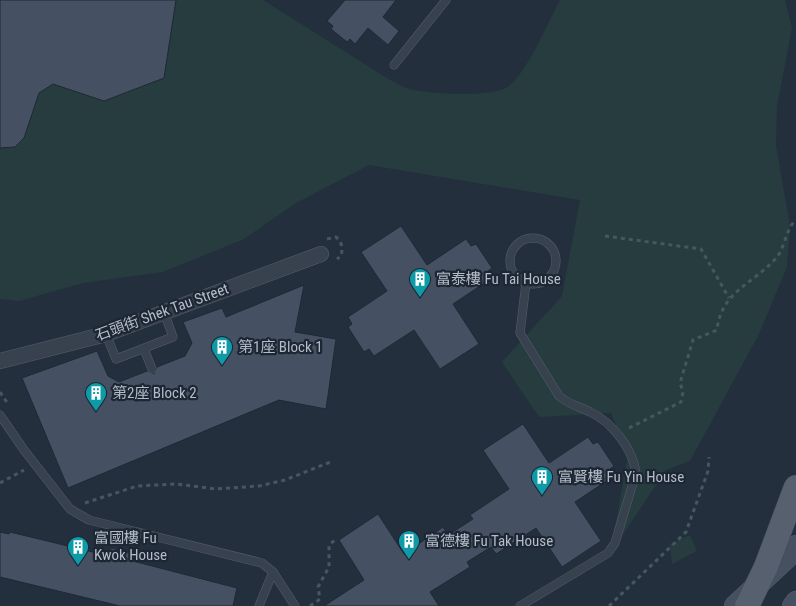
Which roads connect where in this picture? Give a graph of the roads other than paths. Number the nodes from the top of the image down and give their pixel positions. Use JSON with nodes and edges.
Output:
{"nodes":[{"id":1,"x":446,"y":0,"type":"edge"},
{"id":2,"x":394,"y":65,"type":"dead end"},
{"id":3,"x":321,"y":254,"type":"dead end"},
{"id":4,"x":526,"y":283,"type":"junction"},
{"id":5,"x":164,"y":312,"type":"junction"},
{"id":6,"x":106,"y":334,"type":"junction"},
{"id":7,"x":144,"y":349,"type":"junction"},
{"id":8,"x":0,"y":361,"type":"edge"},
{"id":9,"x":152,"y":369,"type":"dead end"},
{"id":10,"x":0,"y":415,"type":"edge"},
{"id":11,"x":796,"y":487,"type":"edge"},
{"id":12,"x":796,"y":525,"type":"edge"},
{"id":13,"x":796,"y":546,"type":"edge"},
{"id":14,"x":273,"y":572,"type":"junction"},
{"id":15,"x":796,"y":602,"type":"edge"},
{"id":16,"x":259,"y":606,"type":"edge"},
{"id":17,"x":295,"y":606,"type":"edge"},
{"id":18,"x":520,"y":606,"type":"edge"},
{"id":19,"x":735,"y":606,"type":"edge"},
{"id":20,"x":747,"y":606,"type":"edge"},
{"id":21,"x":759,"y":606,"type":"edge"},
{"id":22,"x":794,"y":606,"type":"edge"}],
"edges":[{"from":1,"to":2,"type":"lane"},
{"from":3,"to":5,"type":"street","name":"石頭街 Shek Tau Street"},
{"from":4,"to":4,"type":"lane"},
{"from":4,"to":18,"type":"lane"},
{"from":5,"to":6,"type":"street","name":"石頭街 Shek Tau Street"},
{"from":5,"to":7,"type":"lane"},
{"from":6,"to":7,"type":"lane"},
{"from":6,"to":8,"type":"street","name":"石頭街 Shek Tau Street"},
{"from":7,"to":9,"type":"lane"},
{"from":10,"to":14,"type":"lane"},
{"from":11,"to":20,"type":"main road","bridge":true},
{"from":12,"to":21,"type":"main road"},
{"from":13,"to":19,"type":"main road"},
{"from":14,"to":16,"type":"lane"},
{"from":14,"to":17,"type":"lane"},
{"from":15,"to":22,"type":"main road"}]}
